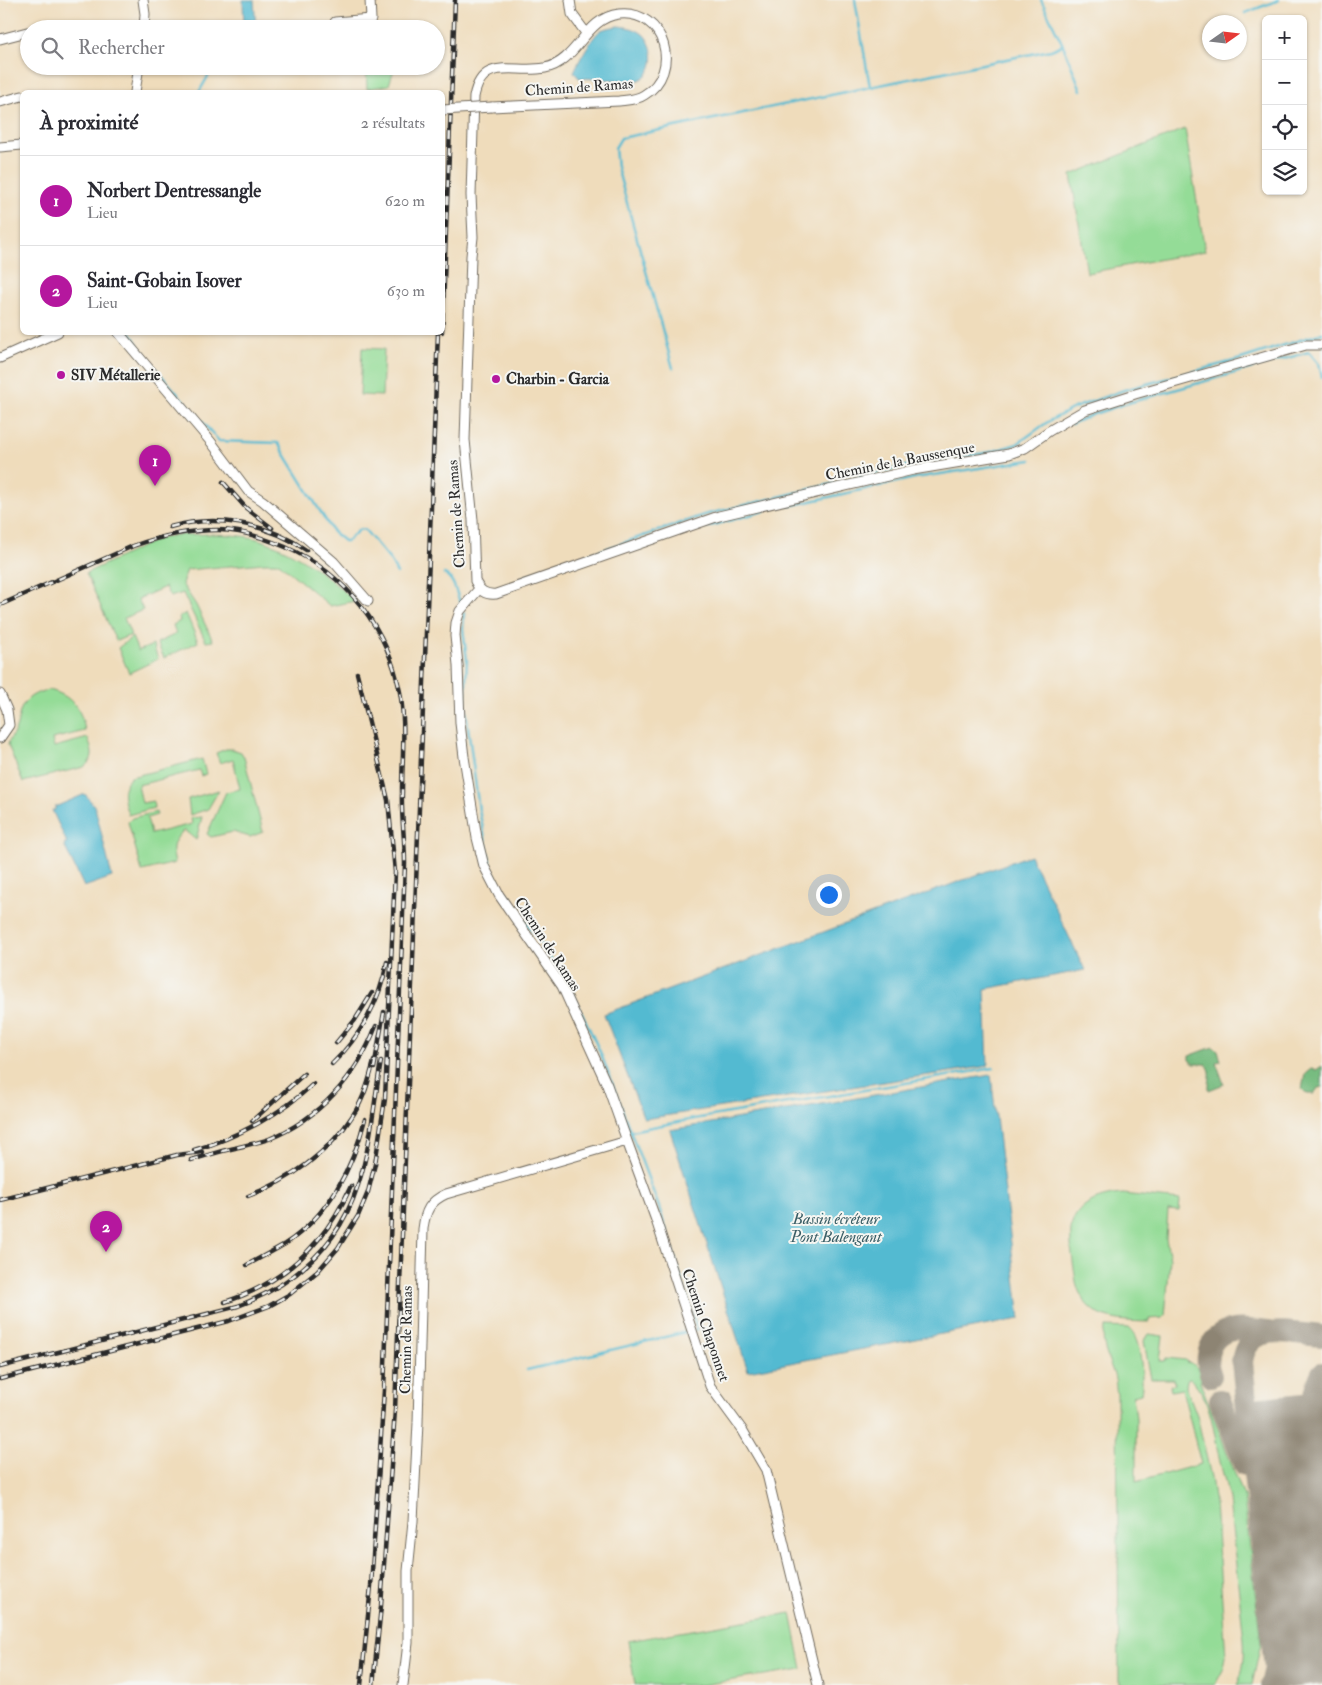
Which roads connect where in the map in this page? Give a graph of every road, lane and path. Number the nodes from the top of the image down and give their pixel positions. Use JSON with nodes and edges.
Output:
{"nodes":[{"id":1,"x":143,"y":0,"type":"edge"},
{"id":2,"x":370,"y":0,"type":"edge"},
{"id":3,"x":570,"y":0,"type":"edge"},
{"id":4,"x":145,"y":20,"type":"edge"},
{"id":5,"x":359,"y":20,"type":"edge"},
{"id":6,"x":586,"y":33,"type":"junction"},
{"id":7,"x":20,"y":34,"type":"edge"},
{"id":8,"x":0,"y":39,"type":"edge"},
{"id":9,"x":138,"y":75,"type":"edge"},
{"id":10,"x":135,"y":90,"type":"edge"},
{"id":11,"x":20,"y":97,"type":"edge"},
{"id":12,"x":0,"y":102,"type":"edge"},
{"id":13,"x":445,"y":110,"type":"edge"},
{"id":14,"x":20,"y":145,"type":"edge"},
{"id":15,"x":0,"y":147,"type":"edge"},
{"id":16,"x":51,"y":335,"type":"edge"},
{"id":17,"x":121,"y":335,"type":"edge"},
{"id":18,"x":1321,"y":345,"type":"edge"},
{"id":19,"x":0,"y":358,"type":"edge"},
{"id":20,"x":479,"y":589,"type":"junction"},
{"id":21,"x":368,"y":601,"type":"dead end"},
{"id":22,"x":0,"y":694,"type":"edge"},
{"id":23,"x":0,"y":738,"type":"edge"},
{"id":24,"x":627,"y":1141,"type":"junction"},
{"id":25,"x":404,"y":1685,"type":"edge"},
{"id":26,"x":818,"y":1685,"type":"edge"}],
"edges":[{"from":1,"to":4,"type":"street"},
{"from":2,"to":5,"type":"street"},
{"from":3,"to":6,"type":"street"},
{"from":6,"to":13,"type":"street","name":"Chemin de Ramas","bridge":true},
{"from":6,"to":20,"type":"street","name":"Chemin de Ramas"},
{"from":7,"to":8,"type":"street"},
{"from":9,"to":10,"type":"street"},
{"from":11,"to":12,"type":"street"},
{"from":14,"to":15,"type":"street"},
{"from":16,"to":19,"type":"street"},
{"from":17,"to":21,"type":"street"},
{"from":18,"to":20,"type":"street","name":"Chemin de la Baussenque"},
{"from":20,"to":24,"type":"street","name":"Chemin de Ramas"},
{"from":22,"to":23,"type":"street"},
{"from":24,"to":25,"type":"street","name":"Chemin de Ramas"},
{"from":24,"to":26,"type":"street","name":"Chemin Chaponnet"}]}
